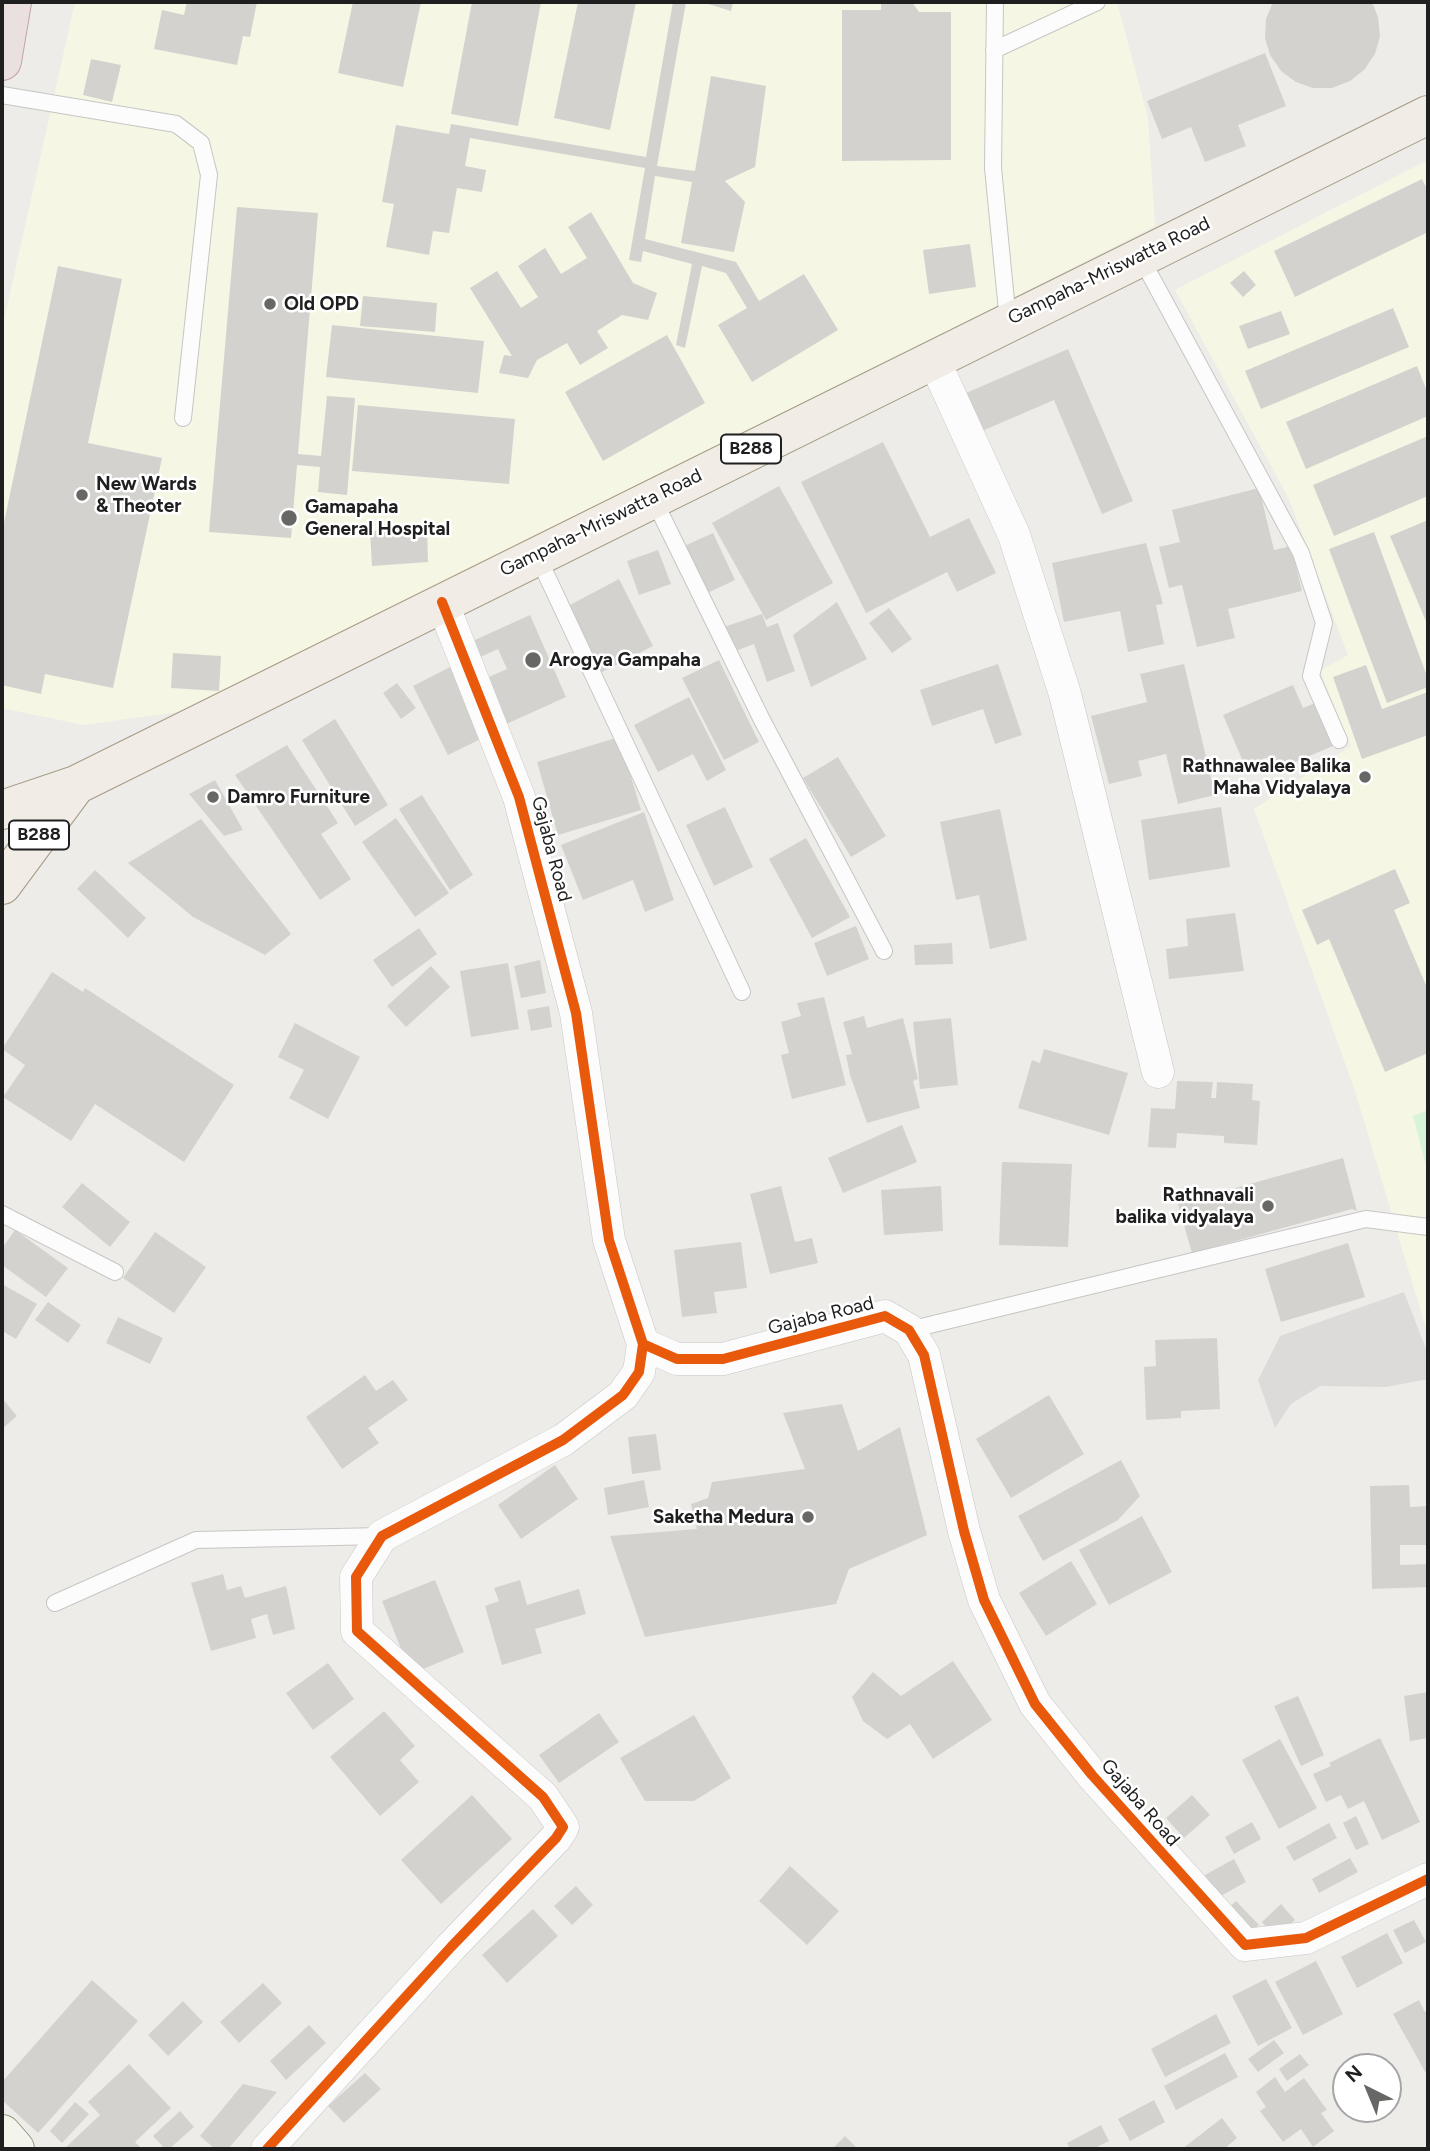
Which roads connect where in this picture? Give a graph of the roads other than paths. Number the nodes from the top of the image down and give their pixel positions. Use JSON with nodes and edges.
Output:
{"nodes":[{"id":1,"x":12,"y":2,"type":"edge"},
{"id":2,"x":995,"y":2,"type":"edge"},
{"id":3,"x":1097,"y":2,"type":"edge"},
{"id":4,"x":994,"y":50,"type":"junction"},
{"id":5,"x":2,"y":61,"type":"edge"},
{"id":6,"x":2,"y":95,"type":"edge"},
{"id":7,"x":1428,"y":115,"type":"edge"},
{"id":8,"x":1140,"y":255,"type":"junction"},
{"id":9,"x":1008,"y":321,"type":"junction"},
{"id":10,"x":933,"y":358,"type":"junction"},
{"id":11,"x":183,"y":418,"type":"dead end"},
{"id":12,"x":653,"y":498,"type":"junction"},
{"id":13,"x":537,"y":555,"type":"junction"},
{"id":14,"x":442,"y":602,"type":"junction"},
{"id":15,"x":1339,"y":740,"type":"dead end"},
{"id":16,"x":76,"y":785,"type":"junction"},
{"id":17,"x":2,"y":810,"type":"edge"},
{"id":18,"x":2,"y":885,"type":"edge"},
{"id":19,"x":884,"y":951,"type":"dead end"},
{"id":20,"x":743,"y":992,"type":"dead end"},
{"id":21,"x":1158,"y":1072,"type":"dead end"},
{"id":22,"x":2,"y":1214,"type":"edge"},
{"id":23,"x":1428,"y":1227,"type":"edge"},
{"id":24,"x":115,"y":1272,"type":"dead end"},
{"id":25,"x":909,"y":1330,"type":"junction"},
{"id":26,"x":643,"y":1344,"type":"junction"},
{"id":27,"x":382,"y":1536,"type":"junction"},
{"id":28,"x":55,"y":1603,"type":"dead end"},
{"id":29,"x":1428,"y":1879,"type":"edge"},
{"id":30,"x":2,"y":2134,"type":"edge"},
{"id":31,"x":16,"y":2149,"type":"edge"},
{"id":32,"x":267,"y":2149,"type":"edge"}],
"edges":[{"from":1,"to":5,"type":"highway"},
{"from":2,"to":4,"type":"lane"},
{"from":3,"to":4,"type":"lane"},
{"from":4,"to":9,"type":"lane"},
{"from":6,"to":11,"type":"lane"},
{"from":7,"to":8,"type":"main road","name":"Gampaha-Mriswatta Road","number":"B288"},
{"from":8,"to":9,"type":"main road","name":"Gampaha-Mriswatta Road","number":"B288"},
{"from":8,"to":15,"type":"lane"},
{"from":9,"to":10,"type":"main road","name":"Gampaha-Mriswatta Road","number":"B288"},
{"from":10,"to":12,"type":"main road","name":"Gampaha-Mriswatta Road","number":"B288"},
{"from":10,"to":21,"type":"street"},
{"from":12,"to":13,"type":"main road","name":"Gampaha-Mriswatta Road","number":"B288"},
{"from":12,"to":19,"type":"lane"},
{"from":13,"to":14,"type":"main road","name":"Gampaha-Mriswatta Road","number":"B288"},
{"from":13,"to":20,"type":"lane"},
{"from":14,"to":16,"type":"main road","name":"Gampaha-Mriswatta Road","number":"B288"},
{"from":14,"to":26,"type":"street","name":"Gajaba Road"},
{"from":16,"to":17,"type":"main road","name":"Gampaha-Mriswatta Road","number":"B288"},
{"from":16,"to":18,"type":"main road","name":"Gampaha-Mriswatta Road","number":"B288"},
{"from":22,"to":24,"type":"lane"},
{"from":23,"to":25,"type":"lane"},
{"from":25,"to":26,"type":"street","name":"Gajaba Road"},
{"from":25,"to":29,"type":"street","name":"Gajaba Road"},
{"from":26,"to":27,"type":"street"},
{"from":27,"to":28,"type":"lane"},
{"from":27,"to":32,"type":"street"},
{"from":30,"to":31,"type":"street"}]}
